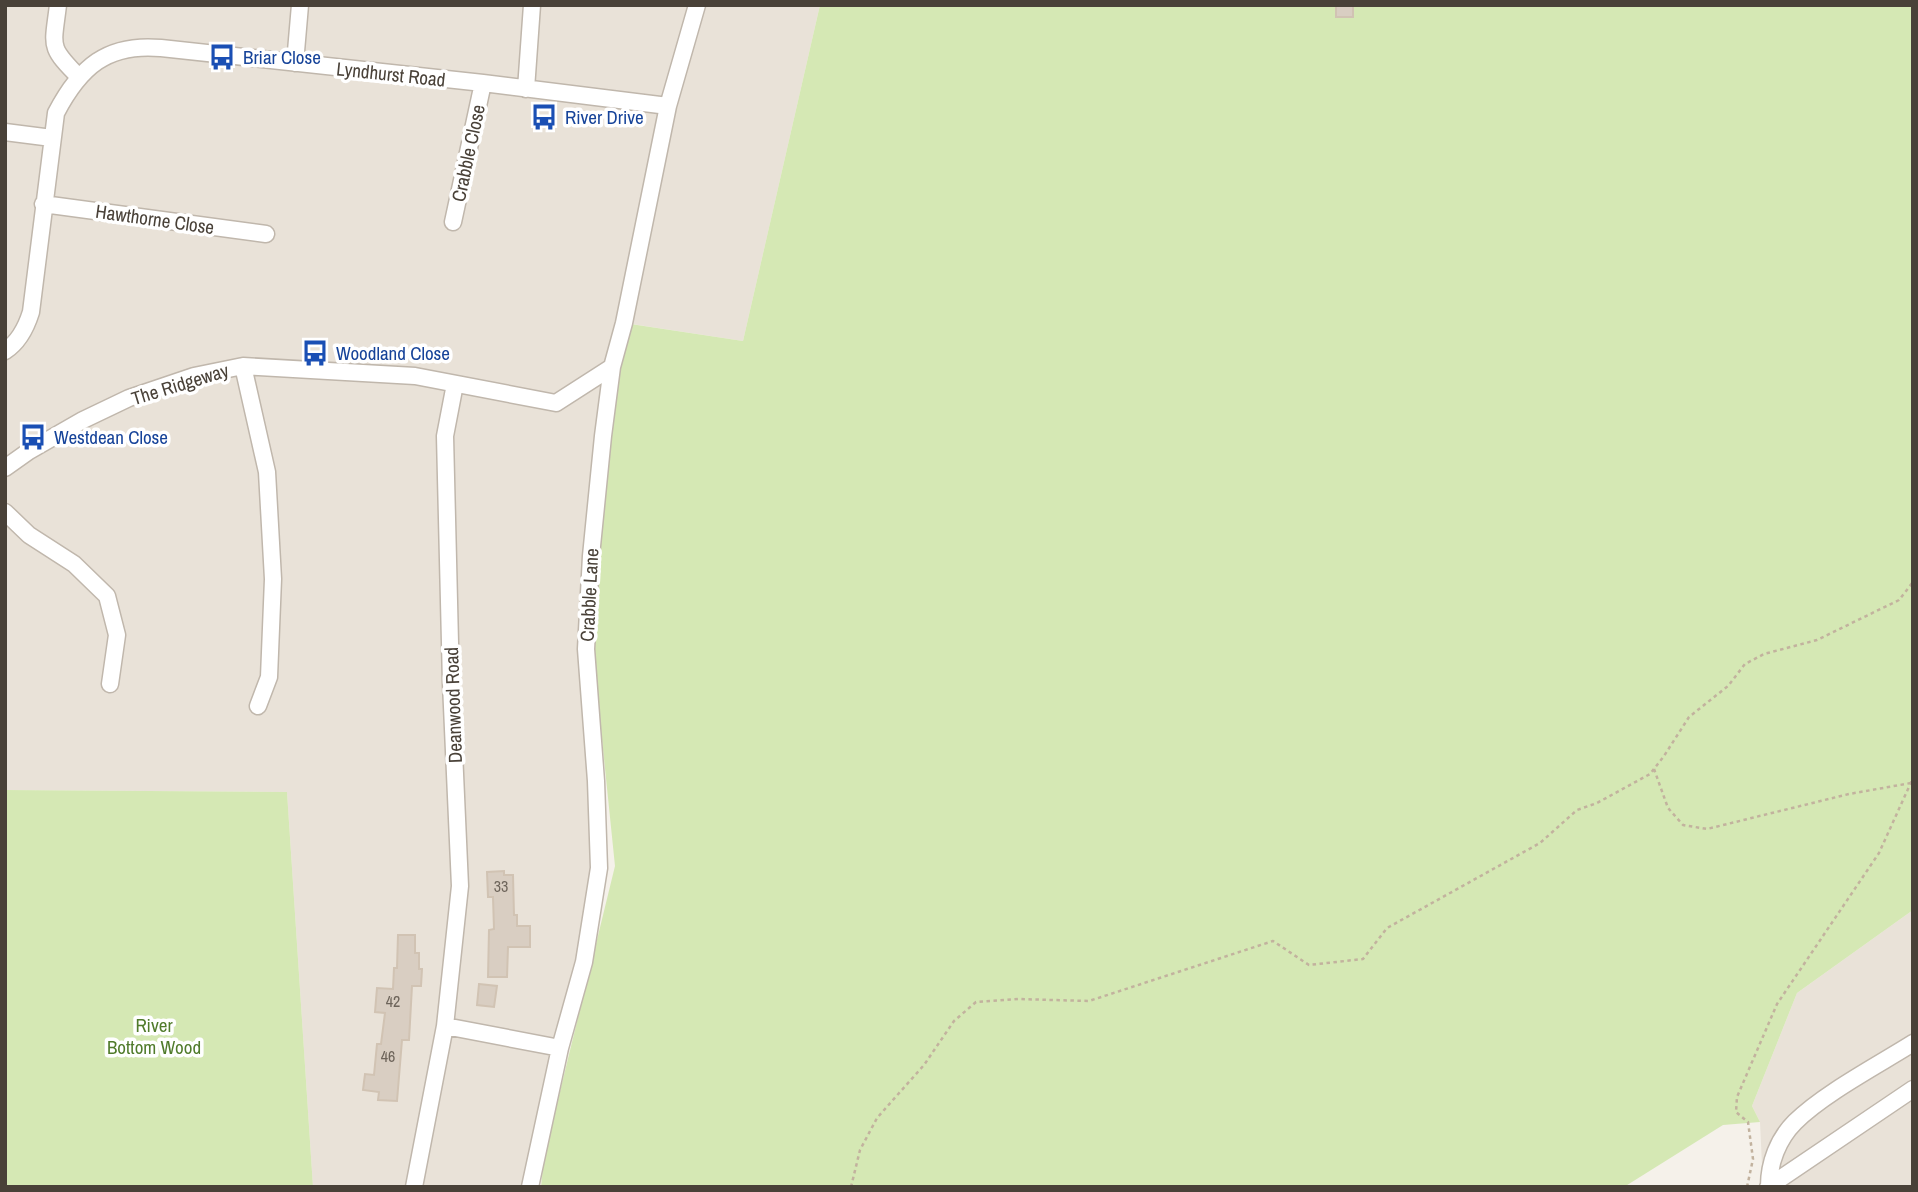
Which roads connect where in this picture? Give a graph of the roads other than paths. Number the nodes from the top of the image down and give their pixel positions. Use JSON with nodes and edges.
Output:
{"nodes":[{"id":1,"x":58,"y":5,"type":"edge"},
{"id":2,"x":300,"y":5,"type":"edge"},
{"id":3,"x":532,"y":5,"type":"edge"},
{"id":4,"x":697,"y":5,"type":"edge"},
{"id":5,"x":295,"y":64,"type":"junction"},
{"id":6,"x":79,"y":77,"type":"junction"},
{"id":7,"x":483,"y":83,"type":"junction"},
{"id":8,"x":526,"y":89,"type":"junction"},
{"id":9,"x":668,"y":106,"type":"junction"},
{"id":10,"x":5,"y":131,"type":"edge"},
{"id":11,"x":52,"y":138,"type":"junction"},
{"id":12,"x":43,"y":204,"type":"junction"},
{"id":13,"x":453,"y":222,"type":"dead end"},
{"id":14,"x":266,"y":234,"type":"dead end"},
{"id":15,"x":5,"y":351,"type":"edge"},
{"id":16,"x":243,"y":366,"type":"junction"},
{"id":17,"x":612,"y":367,"type":"junction"},
{"id":18,"x":455,"y":384,"type":"junction"},
{"id":19,"x":5,"y":468,"type":"edge"},
{"id":20,"x":5,"y":512,"type":"edge"},
{"id":21,"x":110,"y":684,"type":"dead end"},
{"id":22,"x":258,"y":706,"type":"dead end"},
{"id":23,"x":445,"y":1026,"type":"junction"},
{"id":24,"x":1913,"y":1043,"type":"edge"},
{"id":25,"x":560,"y":1048,"type":"junction"},
{"id":26,"x":1913,"y":1088,"type":"edge"},
{"id":27,"x":1769,"y":1186,"type":"edge"},
{"id":28,"x":414,"y":1187,"type":"edge"},
{"id":29,"x":530,"y":1187,"type":"edge"}],
"edges":[{"from":1,"to":6,"type":"street"},
{"from":2,"to":5,"type":"street"},
{"from":3,"to":8,"type":"street"},
{"from":4,"to":9,"type":"street","name":"Crabble Lane"},
{"from":5,"to":6,"type":"street","name":"Lyndhurst Road"},
{"from":5,"to":7,"type":"street","name":"Lyndhurst Road"},
{"from":6,"to":11,"type":"street","name":"Lyndhurst Road"},
{"from":7,"to":8,"type":"street","name":"Lyndhurst Road"},
{"from":7,"to":13,"type":"street","name":"Crabble Close"},
{"from":8,"to":9,"type":"street","name":"Lyndhurst Road"},
{"from":9,"to":17,"type":"street","name":"Crabble Lane"},
{"from":10,"to":11,"type":"street"},
{"from":11,"to":12,"type":"street","name":"Lyndhurst Road"},
{"from":12,"to":14,"type":"street","name":"Hawthorne Close"},
{"from":12,"to":15,"type":"street","name":"Lyndhurst Road"},
{"from":16,"to":18,"type":"street","name":"The Ridgeway"},
{"from":16,"to":19,"type":"street","name":"The Ridgeway"},
{"from":16,"to":22,"type":"street"},
{"from":17,"to":18,"type":"street","name":"The Ridgeway"},
{"from":17,"to":25,"type":"street","name":"Crabble Lane"},
{"from":18,"to":23,"type":"street","name":"Deanwood Road"},
{"from":20,"to":21,"type":"street"},
{"from":23,"to":25,"type":"street"},
{"from":23,"to":28,"type":"street","name":"Deanwood Road"},
{"from":24,"to":27,"type":"street"},
{"from":25,"to":29,"type":"street","name":"Crabble Lane"},
{"from":26,"to":27,"type":"street"}]}
